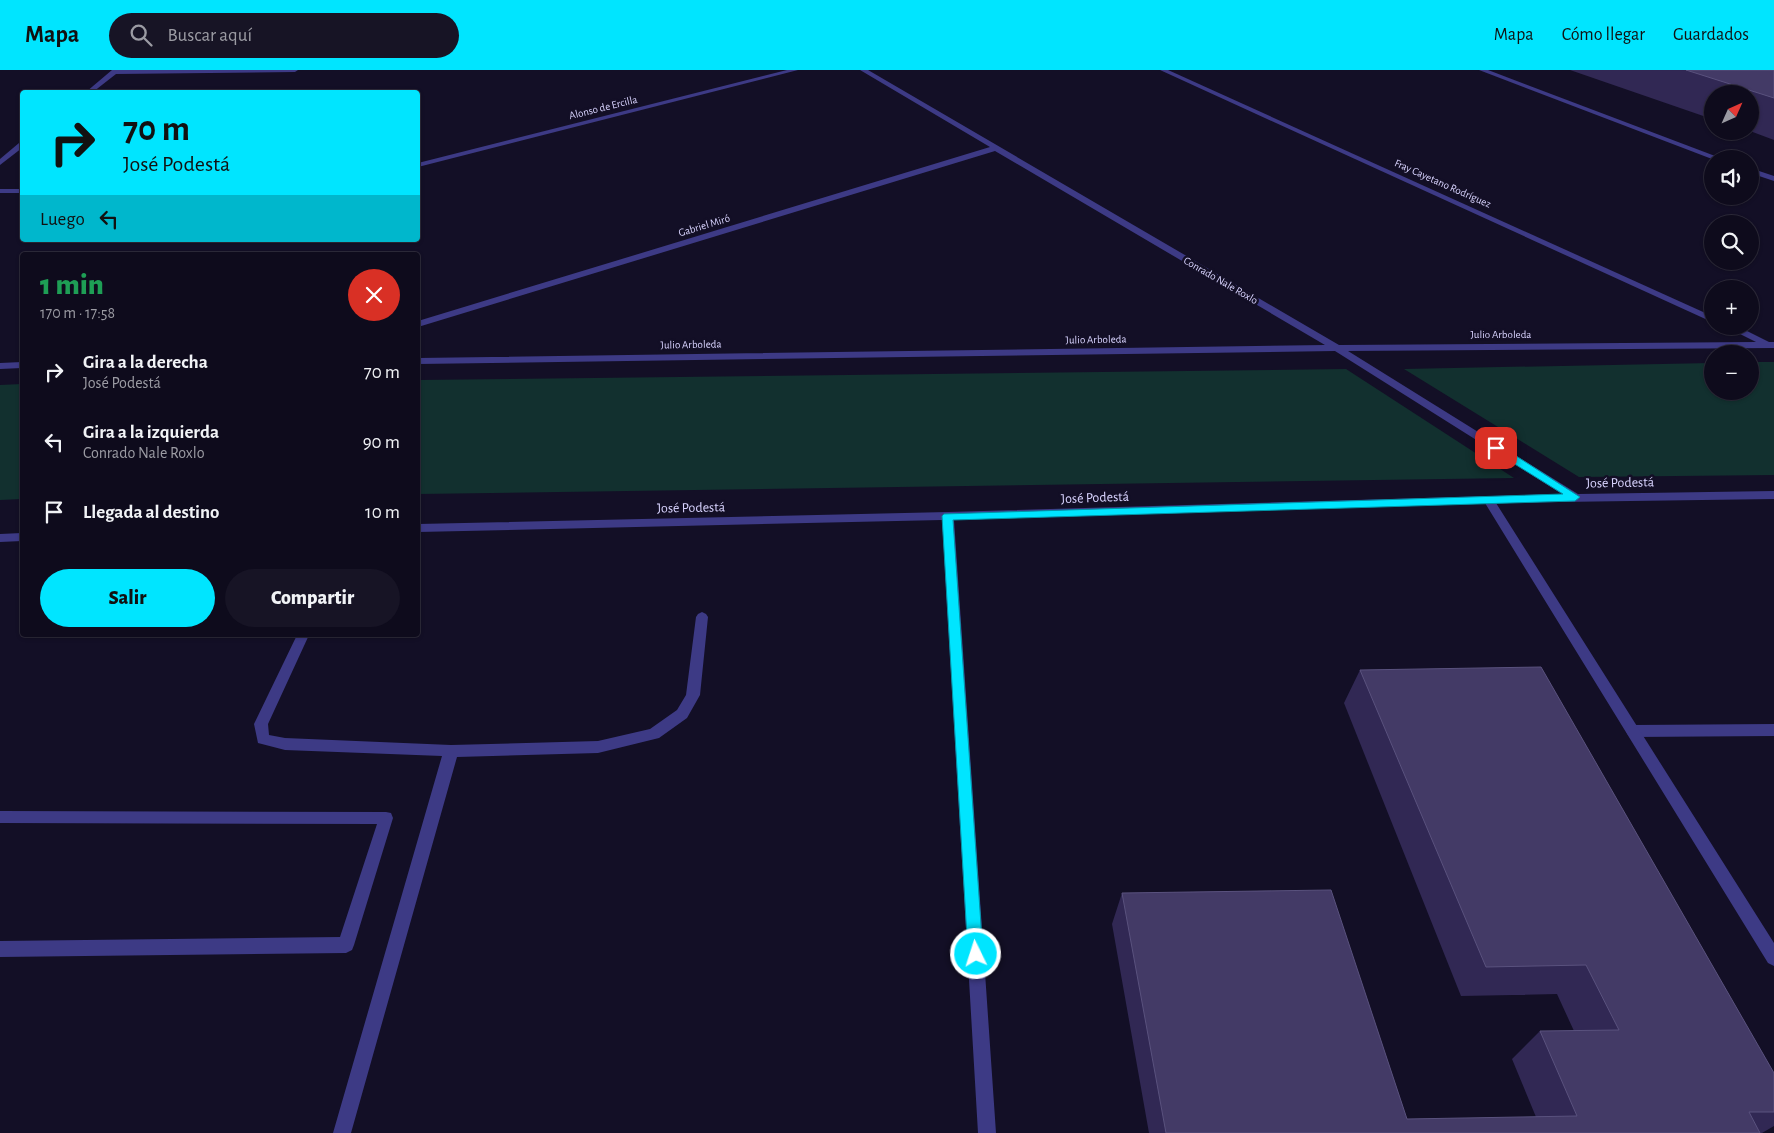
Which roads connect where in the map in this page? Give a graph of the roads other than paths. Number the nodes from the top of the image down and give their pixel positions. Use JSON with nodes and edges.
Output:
{"nodes":[{"id":1,"x":296,"y":70,"type":"edge"},
{"id":2,"x":795,"y":70,"type":"edge"},
{"id":3,"x":863,"y":70,"type":"edge"},
{"id":4,"x":1163,"y":70,"type":"edge"},
{"id":5,"x":1482,"y":70,"type":"edge"},
{"id":6,"x":116,"y":71,"type":"edge"},
{"id":7,"x":92,"y":90,"type":"edge"},
{"id":8,"x":20,"y":147,"type":"edge"},
{"id":9,"x":996,"y":148,"type":"junction"},
{"id":10,"x":1704,"y":153,"type":"edge"},
{"id":11,"x":0,"y":163,"type":"edge"},
{"id":12,"x":420,"y":164,"type":"edge"},
{"id":13,"x":1759,"y":173,"type":"edge"},
{"id":14,"x":1774,"y":179,"type":"edge"},
{"id":15,"x":0,"y":191,"type":"edge"},
{"id":16,"x":20,"y":191,"type":"edge"},
{"id":17,"x":1704,"y":315,"type":"edge"},
{"id":18,"x":420,"y":323,"type":"edge"},
{"id":19,"x":1749,"y":335,"type":"edge"},
{"id":20,"x":1772,"y":345,"type":"edge"},
{"id":21,"x":1337,"y":348,"type":"junction"},
{"id":22,"x":420,"y":361,"type":"edge"},
{"id":23,"x":20,"y":365,"type":"edge"},
{"id":24,"x":0,"y":366,"type":"edge"},
{"id":25,"x":1774,"y":495,"type":"edge"},
{"id":26,"x":1575,"y":497,"type":"junction"},
{"id":27,"x":1488,"y":498,"type":"junction"},
{"id":28,"x":948,"y":516,"type":"junction"},
{"id":29,"x":420,"y":528,"type":"edge"},
{"id":30,"x":20,"y":537,"type":"edge"},
{"id":31,"x":0,"y":538,"type":"edge"},
{"id":32,"x":702,"y":617,"type":"dead end"},
{"id":33,"x":302,"y":637,"type":"edge"},
{"id":34,"x":1774,"y":730,"type":"edge"},
{"id":35,"x":1632,"y":732,"type":"junction"},
{"id":36,"x":451,"y":751,"type":"junction"},
{"id":37,"x":0,"y":817,"type":"edge"},
{"id":38,"x":0,"y":949,"type":"edge"},
{"id":39,"x":1774,"y":958,"type":"edge"},
{"id":40,"x":342,"y":1133,"type":"edge"},
{"id":41,"x":987,"y":1133,"type":"edge"}],
"edges":[{"from":1,"to":6,"type":"street"},
{"from":2,"to":12,"type":"street","name":"Alonso de Ercilla"},
{"from":3,"to":9,"type":"street","name":"Conrado Nale Roxlo"},
{"from":4,"to":17,"type":"street","name":"Fray Cayetano Rodríguez"},
{"from":5,"to":10,"type":"street"},
{"from":6,"to":7,"type":"street"},
{"from":8,"to":11,"type":"street"},
{"from":9,"to":18,"type":"street","name":"Gabriel Miró"},
{"from":9,"to":21,"type":"street","name":"Conrado Nale Roxlo"},
{"from":13,"to":14,"type":"street"},
{"from":15,"to":16,"type":"street"},
{"from":19,"to":20,"type":"street"},
{"from":20,"to":21,"type":"street","name":"Julio Arboleda"},
{"from":21,"to":22,"type":"street","name":"Julio Arboleda"},
{"from":21,"to":26,"type":"street","name":"Conrado Nale Roxlo"},
{"from":23,"to":24,"type":"street"},
{"from":25,"to":26,"type":"street","name":"José Podestá"},
{"from":26,"to":27,"type":"street","name":"José Podestá"},
{"from":27,"to":28,"type":"street","name":"José Podestá"},
{"from":27,"to":35,"type":"street"},
{"from":28,"to":29,"type":"street","name":"José Podestá"},
{"from":28,"to":41,"type":"street"},
{"from":30,"to":31,"type":"street"},
{"from":32,"to":36,"type":"street"},
{"from":33,"to":36,"type":"street"},
{"from":34,"to":35,"type":"street"},
{"from":35,"to":39,"type":"street"},
{"from":36,"to":40,"type":"street"},
{"from":37,"to":38,"type":"street"}]}
